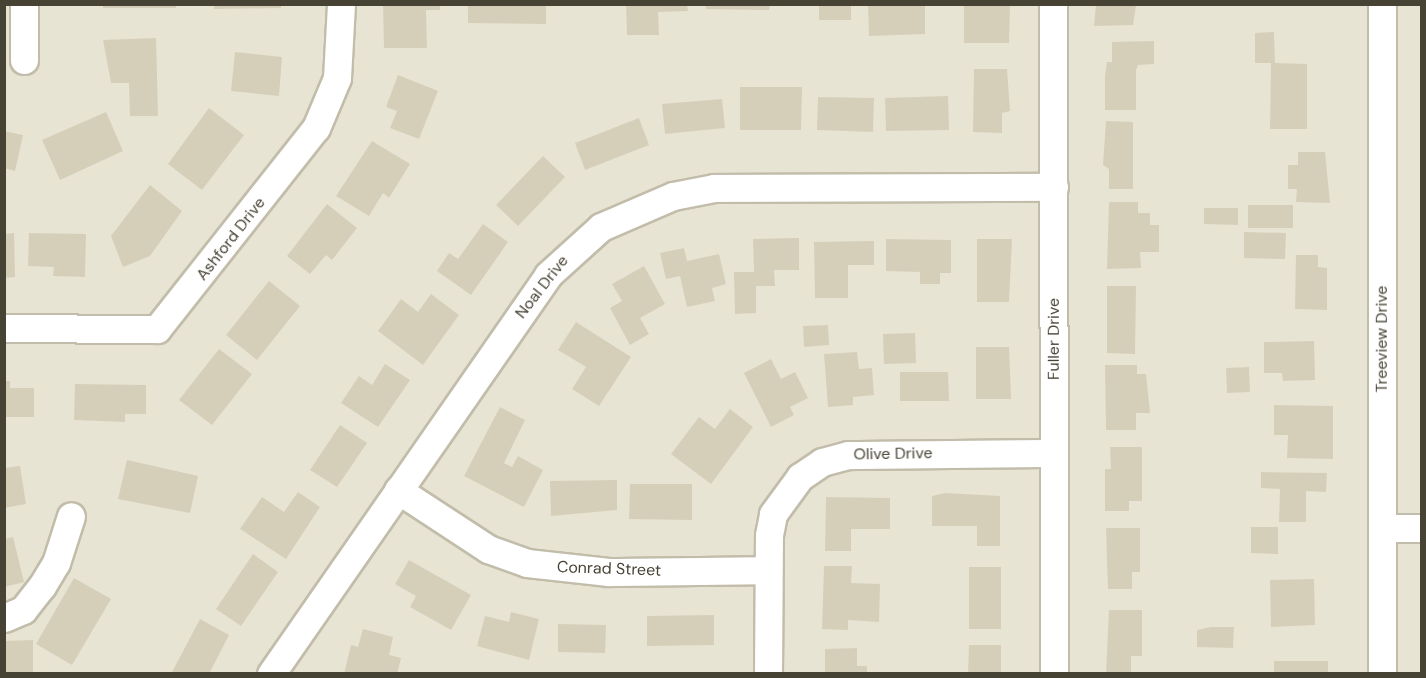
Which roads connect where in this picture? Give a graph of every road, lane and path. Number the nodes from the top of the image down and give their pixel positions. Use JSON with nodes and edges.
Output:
{"nodes":[{"id":1,"x":24,"y":4,"type":"edge"},
{"id":2,"x":341,"y":4,"type":"edge"},
{"id":3,"x":1053,"y":4,"type":"edge"},
{"id":4,"x":1382,"y":4,"type":"edge"},
{"id":5,"x":24,"y":60,"type":"dead end"},
{"id":6,"x":1054,"y":187,"type":"junction"},
{"id":7,"x":4,"y":328,"type":"edge"},
{"id":8,"x":1054,"y":453,"type":"junction"},
{"id":9,"x":398,"y":490,"type":"junction"},
{"id":10,"x":71,"y":516,"type":"dead end"},
{"id":11,"x":1383,"y":528,"type":"junction"},
{"id":12,"x":1422,"y":528,"type":"edge"},
{"id":13,"x":768,"y":570,"type":"junction"},
{"id":14,"x":4,"y":618,"type":"edge"},
{"id":15,"x":271,"y":674,"type":"edge"},
{"id":16,"x":768,"y":674,"type":"edge"},
{"id":17,"x":1054,"y":674,"type":"edge"},
{"id":18,"x":1382,"y":674,"type":"edge"}],
"edges":[{"from":1,"to":5,"type":"street"},
{"from":2,"to":7,"type":"street","name":"Ashford Drive"},
{"from":3,"to":6,"type":"street","name":"Fuller Drive"},
{"from":4,"to":11,"type":"street","name":"Treeview Drive"},
{"from":6,"to":8,"type":"street","name":"Fuller Drive"},
{"from":6,"to":9,"type":"street","name":"Noal Drive"},
{"from":8,"to":13,"type":"street","name":"Olive Drive"},
{"from":8,"to":17,"type":"street","name":"Fuller Drive"},
{"from":9,"to":13,"type":"street","name":"Conrad Street"},
{"from":9,"to":15,"type":"street","name":"Noal Drive"},
{"from":10,"to":14,"type":"street"},
{"from":11,"to":12,"type":"street"},
{"from":11,"to":18,"type":"street","name":"Treeview Drive"},
{"from":13,"to":16,"type":"street","name":"Olive Drive"}]}
